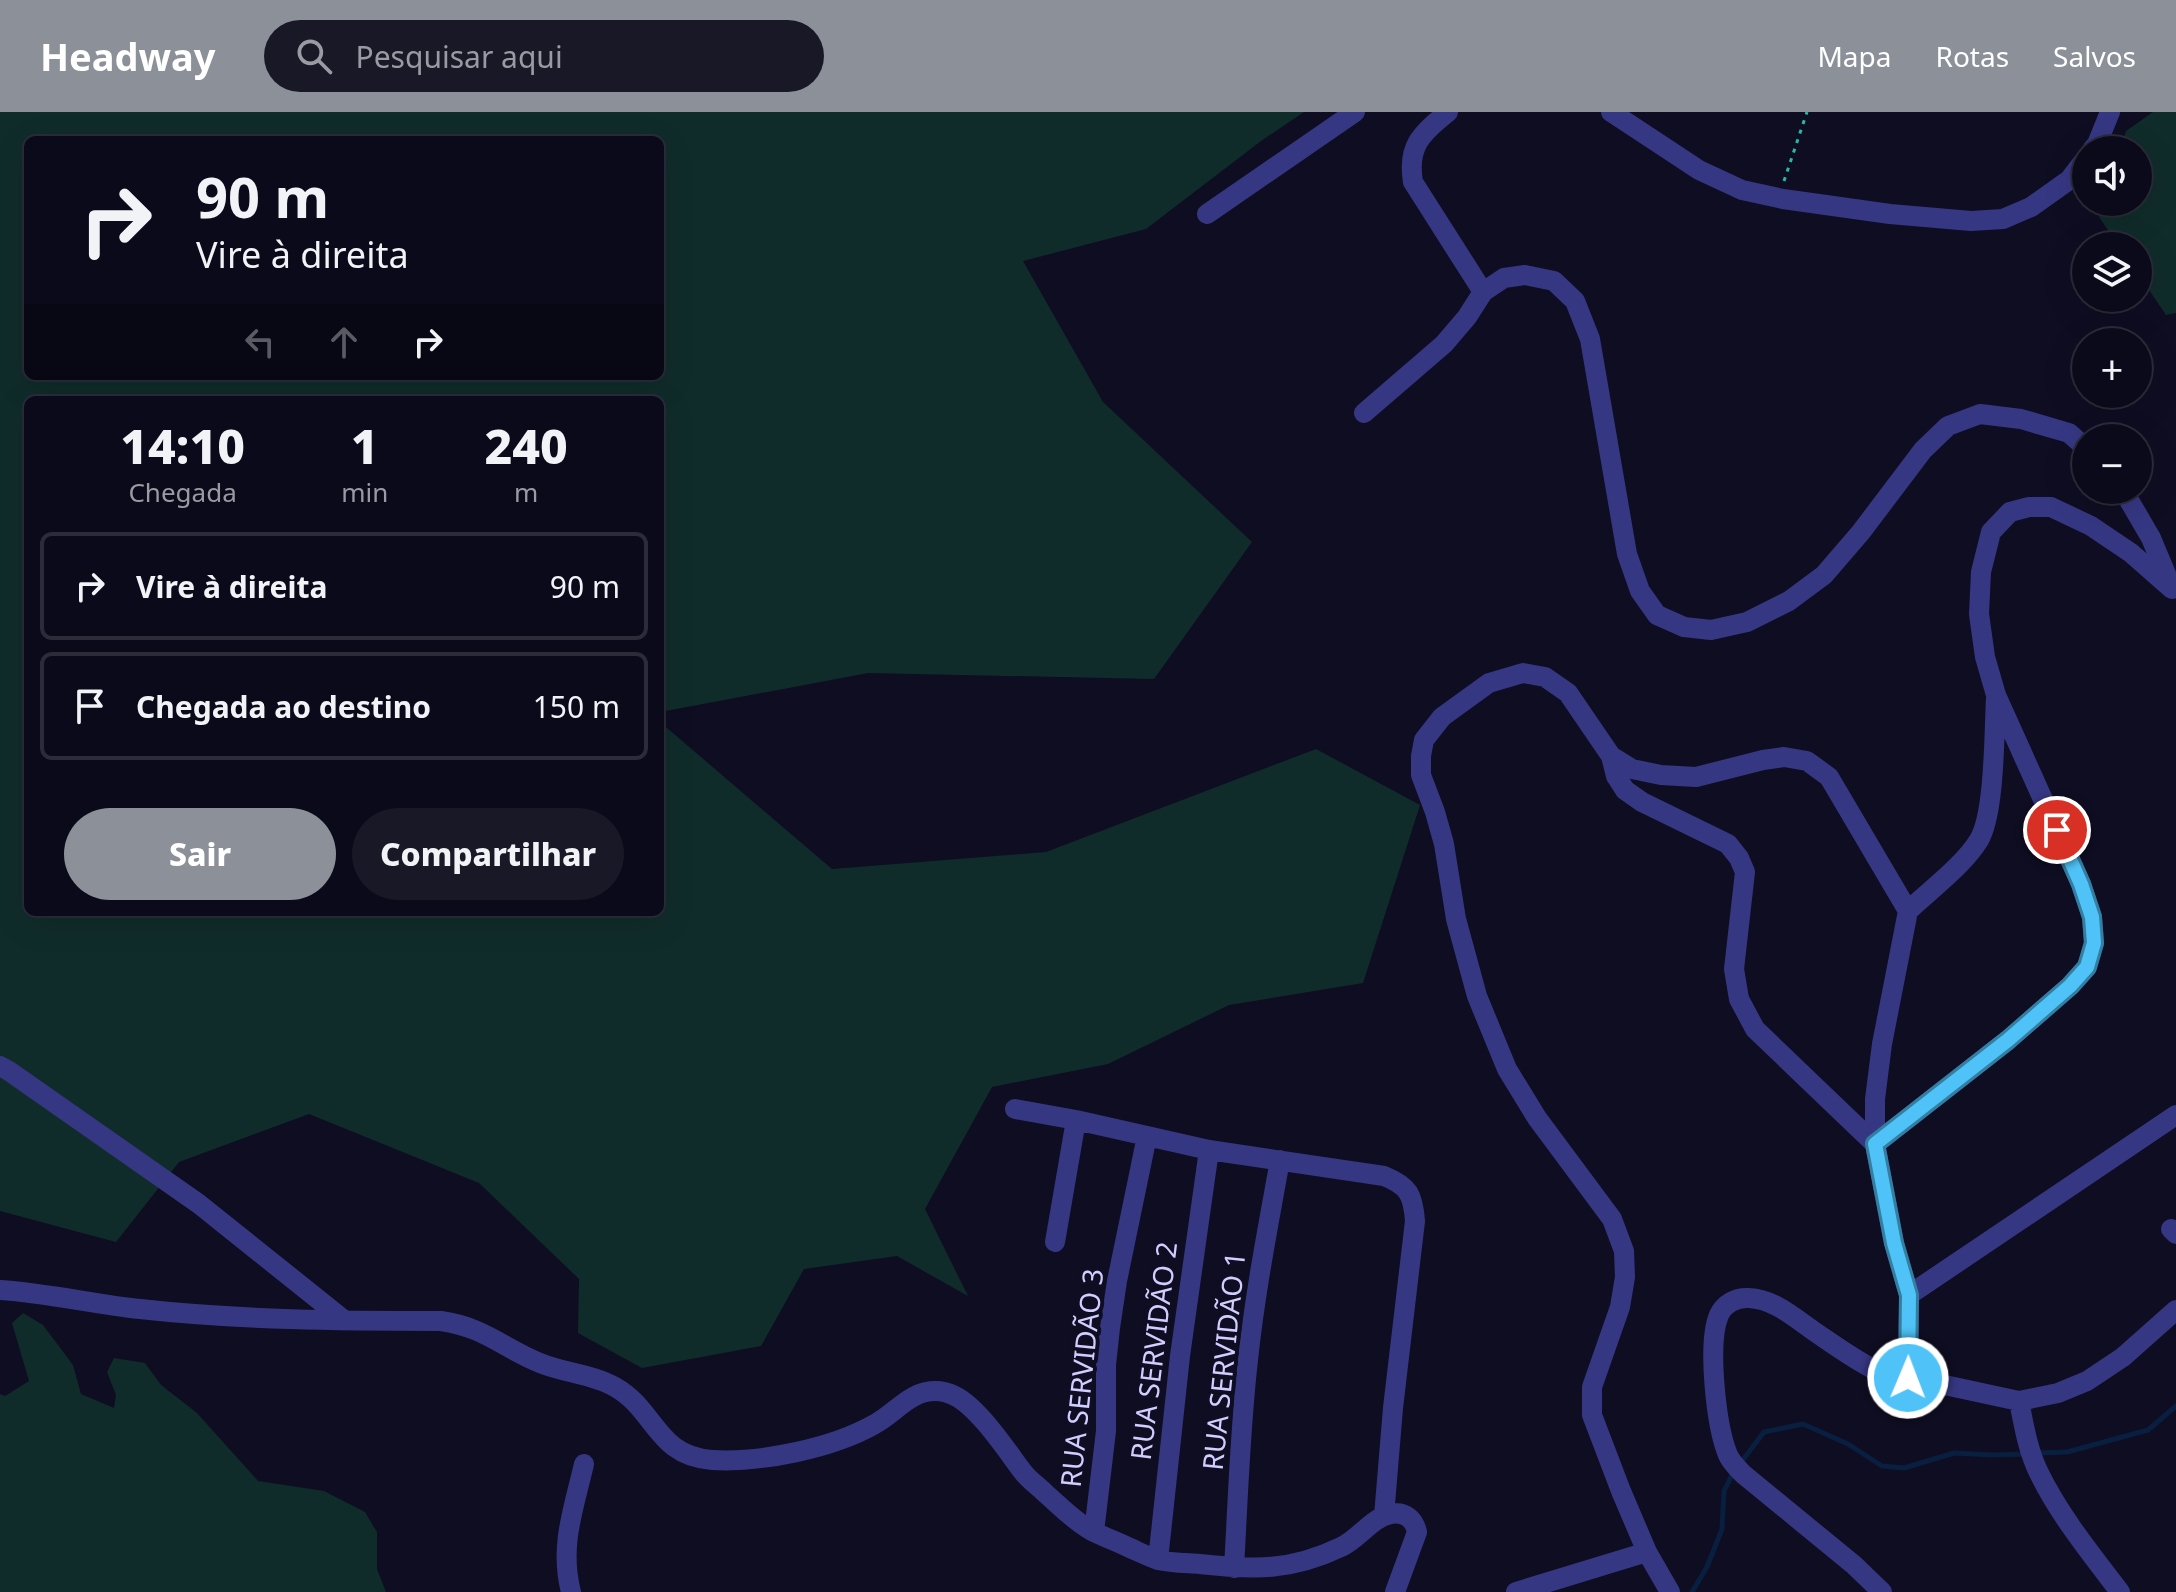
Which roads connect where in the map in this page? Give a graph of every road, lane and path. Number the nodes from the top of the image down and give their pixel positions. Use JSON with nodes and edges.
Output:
{"nodes":[{"id":1,"x":1355,"y":112,"type":"edge"},
{"id":2,"x":1448,"y":112,"type":"edge"},
{"id":3,"x":1611,"y":112,"type":"edge"},
{"id":4,"x":1807,"y":112,"type":"edge"},
{"id":5,"x":2110,"y":112,"type":"edge"},
{"id":6,"x":2100,"y":136,"type":"edge"},
{"id":7,"x":2072,"y":176,"type":"edge"},
{"id":8,"x":1778,"y":198,"type":"junction"},
{"id":9,"x":1207,"y":214,"type":"dead end"},
{"id":10,"x":1483,"y":292,"type":"junction"},
{"id":11,"x":1364,"y":413,"type":"dead end"},
{"id":12,"x":2072,"y":436,"type":"edge"},
{"id":13,"x":2131,"y":504,"type":"edge"},
{"id":14,"x":2174,"y":594,"type":"edge"},
{"id":15,"x":1996,"y":695,"type":"junction"},
{"id":16,"x":1611,"y":756,"type":"junction"},
{"id":17,"x":1908,"y":911,"type":"junction"},
{"id":18,"x":0,"y":1066,"type":"edge"},
{"id":19,"x":1015,"y":1109,"type":"dead end"},
{"id":20,"x":2176,"y":1115,"type":"edge"},
{"id":21,"x":1076,"y":1120,"type":"junction"},
{"id":22,"x":1147,"y":1136,"type":"junction"},
{"id":23,"x":1875,"y":1144,"type":"junction"},
{"id":24,"x":1209,"y":1150,"type":"junction"},
{"id":25,"x":1280,"y":1160,"type":"junction"},
{"id":26,"x":1055,"y":1242,"type":"dead end"},
{"id":27,"x":0,"y":1290,"type":"edge"},
{"id":28,"x":1909,"y":1295,"type":"junction"},
{"id":29,"x":2176,"y":1310,"type":"edge"},
{"id":30,"x":344,"y":1320,"type":"junction"},
{"id":31,"x":1908,"y":1378,"type":"junction"},
{"id":32,"x":2019,"y":1401,"type":"junction"},
{"id":33,"x":584,"y":1464,"type":"dead end"},
{"id":34,"x":1384,"y":1516,"type":"junction"},
{"id":35,"x":1094,"y":1532,"type":"junction"},
{"id":36,"x":1647,"y":1552,"type":"junction"},
{"id":37,"x":1158,"y":1560,"type":"junction"},
{"id":38,"x":1234,"y":1568,"type":"junction"},
{"id":39,"x":571,"y":1592,"type":"edge"},
{"id":40,"x":1395,"y":1592,"type":"edge"},
{"id":41,"x":1519,"y":1592,"type":"edge"},
{"id":42,"x":1670,"y":1592,"type":"edge"},
{"id":43,"x":1882,"y":1592,"type":"edge"},
{"id":44,"x":2120,"y":1592,"type":"edge"}],
"edges":[{"from":1,"to":9,"type":"street"},
{"from":2,"to":10,"type":"street"},
{"from":3,"to":8,"type":"street"},
{"from":4,"to":8,"type":"path"},
{"from":5,"to":6,"type":"street"},
{"from":7,"to":8,"type":"street"},
{"from":10,"to":11,"type":"street"},
{"from":10,"to":12,"type":"street"},
{"from":13,"to":14,"type":"street"},
{"from":14,"to":15,"type":"street"},
{"from":15,"to":17,"type":"street"},
{"from":15,"to":23,"type":"street"},
{"from":16,"to":17,"type":"street"},
{"from":16,"to":23,"type":"street"},
{"from":16,"to":36,"type":"street"},
{"from":17,"to":23,"type":"street"},
{"from":18,"to":30,"type":"street"},
{"from":19,"to":21,"type":"street"},
{"from":20,"to":28,"type":"street"},
{"from":21,"to":22,"type":"street"},
{"from":21,"to":26,"type":"street"},
{"from":22,"to":24,"type":"street"},
{"from":22,"to":35,"type":"street","name":"RUA SERVIDÃO 3"},
{"from":23,"to":28,"type":"street"},
{"from":24,"to":25,"type":"street"},
{"from":24,"to":37,"type":"street","name":"RUA SERVIDÃO 2"},
{"from":25,"to":34,"type":"street"},
{"from":25,"to":38,"type":"street","name":"RUA SERVIDÃO 1"},
{"from":27,"to":30,"type":"street"},
{"from":28,"to":31,"type":"street"},
{"from":29,"to":32,"type":"street"},
{"from":30,"to":35,"type":"street"},
{"from":31,"to":32,"type":"street"},
{"from":31,"to":43,"type":"street"},
{"from":32,"to":44,"type":"street"},
{"from":33,"to":39,"type":"street"},
{"from":34,"to":38,"type":"street"},
{"from":34,"to":40,"type":"street"},
{"from":35,"to":37,"type":"street"},
{"from":36,"to":41,"type":"street"},
{"from":36,"to":42,"type":"street"},
{"from":37,"to":38,"type":"street"}]}
